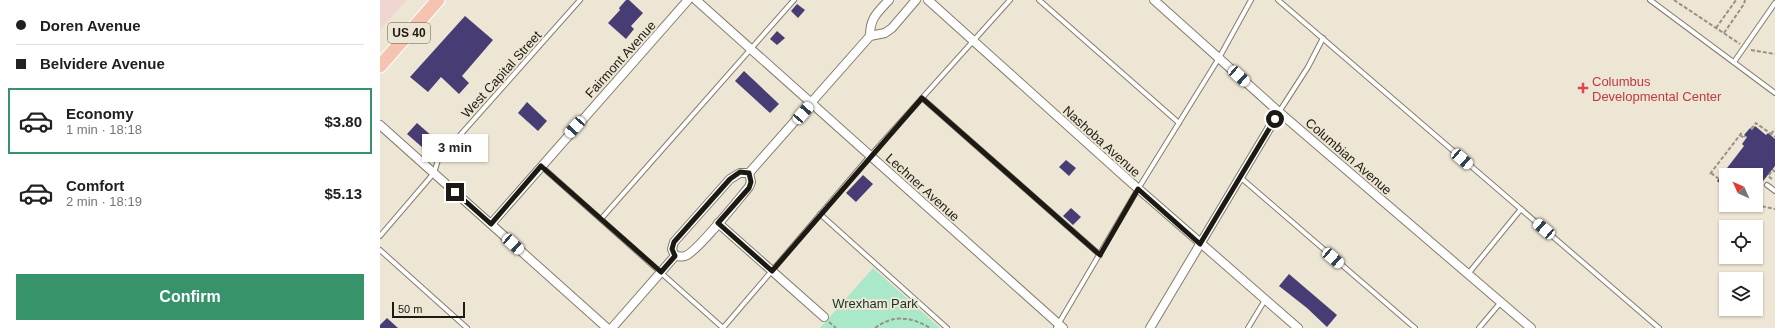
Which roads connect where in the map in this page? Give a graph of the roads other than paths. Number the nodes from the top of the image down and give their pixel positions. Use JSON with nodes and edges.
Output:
{"nodes":[{"id":1,"x":438,"y":0,"type":"edge"},
{"id":2,"x":580,"y":0,"type":"edge"},
{"id":3,"x":688,"y":0,"type":"edge"},
{"id":4,"x":696,"y":0,"type":"edge"},
{"id":5,"x":794,"y":0,"type":"edge"},
{"id":6,"x":889,"y":0,"type":"edge"},
{"id":7,"x":916,"y":0,"type":"edge"},
{"id":8,"x":928,"y":0,"type":"edge"},
{"id":9,"x":1010,"y":0,"type":"edge"},
{"id":10,"x":1039,"y":0,"type":"edge"},
{"id":11,"x":1154,"y":0,"type":"edge"},
{"id":12,"x":1251,"y":0,"type":"edge"},
{"id":13,"x":1278,"y":0,"type":"edge"},
{"id":14,"x":1650,"y":0,"type":"edge"},
{"id":15,"x":1775,"y":3,"type":"edge"},
{"id":16,"x":870,"y":36,"type":"junction"},
{"id":17,"x":1322,"y":38,"type":"junction"},
{"id":18,"x":972,"y":41,"type":"junction"},
{"id":19,"x":750,"y":48,"type":"junction"},
{"id":20,"x":1219,"y":58,"type":"junction"},
{"id":21,"x":1734,"y":62,"type":"junction"},
{"id":22,"x":380,"y":66,"type":"edge"},
{"id":23,"x":1775,"y":93,"type":"edge"},
{"id":24,"x":922,"y":98,"type":"junction"},
{"id":25,"x":811,"y":104,"type":"junction"},
{"id":26,"x":1279,"y":112,"type":"junction"},
{"id":27,"x":1179,"y":123,"type":"junction"},
{"id":28,"x":380,"y":125,"type":"edge"},
{"id":29,"x":870,"y":156,"type":"junction"},
{"id":30,"x":541,"y":166,"type":"junction"},
{"id":31,"x":434,"y":173,"type":"junction"},
{"id":32,"x":749,"y":173,"type":"junction"},
{"id":33,"x":1240,"y":177,"type":"junction"},
{"id":34,"x":1767,"y":185,"type":"road end"},
{"id":35,"x":1138,"y":189,"type":"junction"},
{"id":36,"x":1775,"y":192,"type":"edge"},
{"id":37,"x":1521,"y":209,"type":"junction"},
{"id":38,"x":820,"y":214,"type":"junction"},
{"id":39,"x":601,"y":219,"type":"junction"},
{"id":40,"x":718,"y":223,"type":"junction"},
{"id":41,"x":491,"y":224,"type":"junction"},
{"id":42,"x":380,"y":236,"type":"edge"},
{"id":43,"x":1200,"y":244,"type":"junction"},
{"id":44,"x":380,"y":250,"type":"edge"},
{"id":45,"x":1100,"y":255,"type":"junction"},
{"id":46,"x":675,"y":256,"type":"junction"},
{"id":47,"x":772,"y":271,"type":"junction"},
{"id":48,"x":661,"y":272,"type":"junction"},
{"id":49,"x":1468,"y":274,"type":"junction"},
{"id":50,"x":1265,"y":299,"type":"junction"},
{"id":51,"x":1501,"y":302,"type":"junction"},
{"id":52,"x":824,"y":317,"type":"dead end"},
{"id":53,"x":1059,"y":327,"type":"edge"},
{"id":54,"x":467,"y":328,"type":"edge"},
{"id":55,"x":607,"y":328,"type":"edge"},
{"id":56,"x":612,"y":328,"type":"edge"},
{"id":57,"x":723,"y":328,"type":"edge"},
{"id":58,"x":947,"y":328,"type":"edge"},
{"id":59,"x":1150,"y":328,"type":"edge"},
{"id":60,"x":1248,"y":328,"type":"edge"},
{"id":61,"x":1298,"y":328,"type":"edge"},
{"id":62,"x":1415,"y":328,"type":"edge"},
{"id":63,"x":1479,"y":328,"type":"edge"},
{"id":64,"x":1531,"y":328,"type":"edge"},
{"id":65,"x":1658,"y":328,"type":"edge"}],
"edges":[{"from":1,"to":22,"type":"main road","number":"US 40"},
{"from":2,"to":31,"type":"lane","name":"West Capital Street"},
{"from":3,"to":30,"type":"street","name":"Fairmont Avenue"},
{"from":4,"to":19,"type":"street","name":"Lechner Avenue"},
{"from":5,"to":19,"type":"lane"},
{"from":6,"to":16,"type":"street"},
{"from":7,"to":16,"type":"street"},
{"from":8,"to":18,"type":"street","name":"Nashoba Avenue"},
{"from":9,"to":18,"type":"lane"},
{"from":10,"to":27,"type":"lane"},
{"from":11,"to":20,"type":"street","name":"Columbian Avenue"},
{"from":12,"to":20,"type":"lane"},
{"from":13,"to":17,"type":"lane"},
{"from":14,"to":21,"type":"lane"},
{"from":15,"to":21,"type":"lane"},
{"from":16,"to":25,"type":"street"},
{"from":17,"to":26,"type":"lane"},
{"from":17,"to":37,"type":"lane"},
{"from":18,"to":24,"type":"lane"},
{"from":18,"to":35,"type":"street","name":"Nashoba Avenue"},
{"from":19,"to":25,"type":"street","name":"Lechner Avenue"},
{"from":19,"to":39,"type":"lane"},
{"from":20,"to":26,"type":"street","name":"Columbian Avenue"},
{"from":20,"to":27,"type":"lane"},
{"from":21,"to":23,"type":"lane"},
{"from":24,"to":29,"type":"lane"},
{"from":24,"to":45,"type":"lane"},
{"from":25,"to":29,"type":"street","name":"Lechner Avenue"},
{"from":25,"to":32,"type":"street"},
{"from":26,"to":33,"type":"street"},
{"from":26,"to":49,"type":"street","name":"Columbian Avenue"},
{"from":27,"to":35,"type":"lane"},
{"from":28,"to":31,"type":"street"},
{"from":29,"to":38,"type":"lane"},
{"from":29,"to":53,"type":"street","name":"Lechner Avenue"},
{"from":30,"to":39,"type":"lane"},
{"from":30,"to":41,"type":"street","name":"Fairmont Avenue"},
{"from":31,"to":41,"type":"street"},
{"from":31,"to":42,"type":"lane","name":"West Capital Street"},
{"from":32,"to":40,"type":"street"},
{"from":32,"to":46,"type":"street"},
{"from":33,"to":43,"type":"street"},
{"from":33,"to":62,"type":"lane"},
{"from":34,"to":36,"type":"lane"},
{"from":35,"to":43,"type":"street","name":"Nashoba Avenue"},
{"from":35,"to":45,"type":"lane"},
{"from":37,"to":49,"type":"lane"},
{"from":37,"to":65,"type":"lane"},
{"from":38,"to":47,"type":"lane"},
{"from":38,"to":58,"type":"lane"},
{"from":39,"to":48,"type":"lane"},
{"from":40,"to":46,"type":"street"},
{"from":40,"to":47,"type":"street"},
{"from":41,"to":55,"type":"street"},
{"from":43,"to":50,"type":"street","name":"Nashoba Avenue"},
{"from":43,"to":59,"type":"street"},
{"from":44,"to":54,"type":"lane"},
{"from":45,"to":53,"type":"lane"},
{"from":46,"to":48,"type":"street"},
{"from":47,"to":52,"type":"street"},
{"from":47,"to":57,"type":"lane"},
{"from":48,"to":56,"type":"street"},
{"from":48,"to":57,"type":"lane"},
{"from":49,"to":51,"type":"street","name":"Columbian Avenue"},
{"from":50,"to":60,"type":"lane"},
{"from":50,"to":61,"type":"street","name":"Nashoba Avenue"},
{"from":51,"to":63,"type":"lane"},
{"from":51,"to":64,"type":"street","name":"Columbian Avenue"}]}
